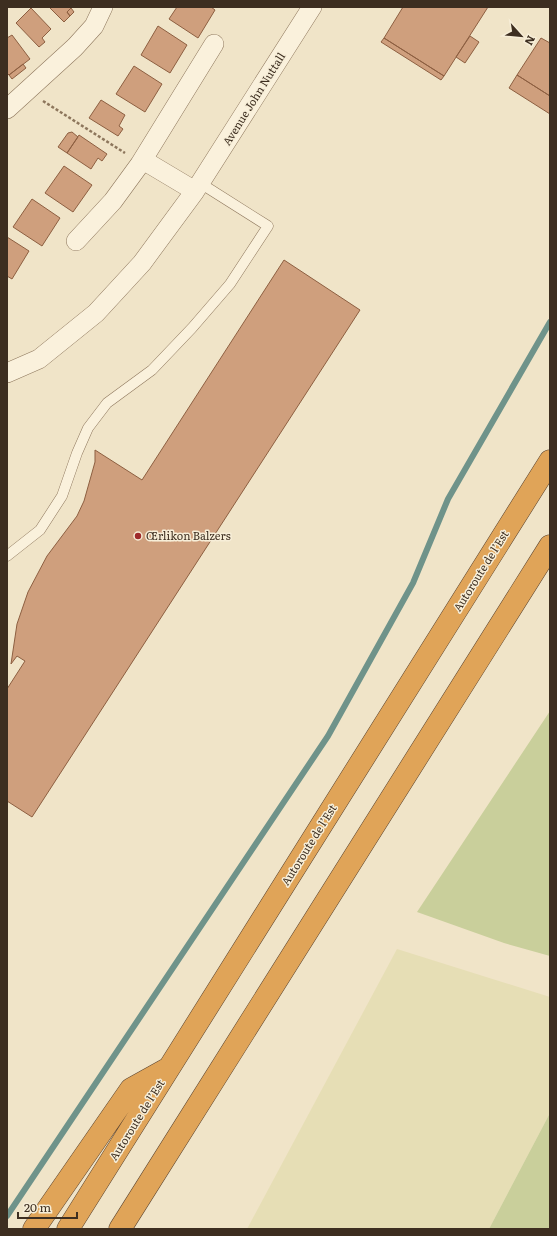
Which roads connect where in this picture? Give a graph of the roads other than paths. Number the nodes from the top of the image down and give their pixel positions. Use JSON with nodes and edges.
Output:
{"nodes":[{"id":1,"x":103,"y":7,"type":"edge"},
{"id":2,"x":312,"y":7,"type":"edge"},
{"id":3,"x":214,"y":44,"type":"dead end"},
{"id":4,"x":7,"y":110,"type":"edge"},
{"id":5,"x":142,"y":162,"type":"junction"},
{"id":6,"x":198,"y":187,"type":"junction"},
{"id":7,"x":76,"y":241,"type":"dead end"},
{"id":8,"x":7,"y":373,"type":"edge"},
{"id":9,"x":550,"y":461,"type":"edge"},
{"id":10,"x":550,"y":546,"type":"edge"},
{"id":11,"x":7,"y":556,"type":"edge"},
{"id":12,"x":170,"y":1067,"type":"junction"},
{"id":13,"x":34,"y":1229,"type":"edge"},
{"id":14,"x":68,"y":1229,"type":"edge"},
{"id":15,"x":120,"y":1229,"type":"edge"}],
"edges":[{"from":1,"to":4,"type":"street"},
{"from":2,"to":6,"type":"street","name":"Avenue John Nuttall"},
{"from":3,"to":5,"type":"street"},
{"from":5,"to":6,"type":"street"},
{"from":5,"to":7,"type":"street"},
{"from":6,"to":8,"type":"street","name":"Avenue John Nuttall"},
{"from":6,"to":11,"type":"lane"},
{"from":9,"to":12,"type":"highway","name":"Autoroute de l’Est"},
{"from":10,"to":15,"type":"highway"},
{"from":12,"to":13,"type":"highway"},
{"from":12,"to":14,"type":"highway","name":"Autoroute de l’Est"}]}
